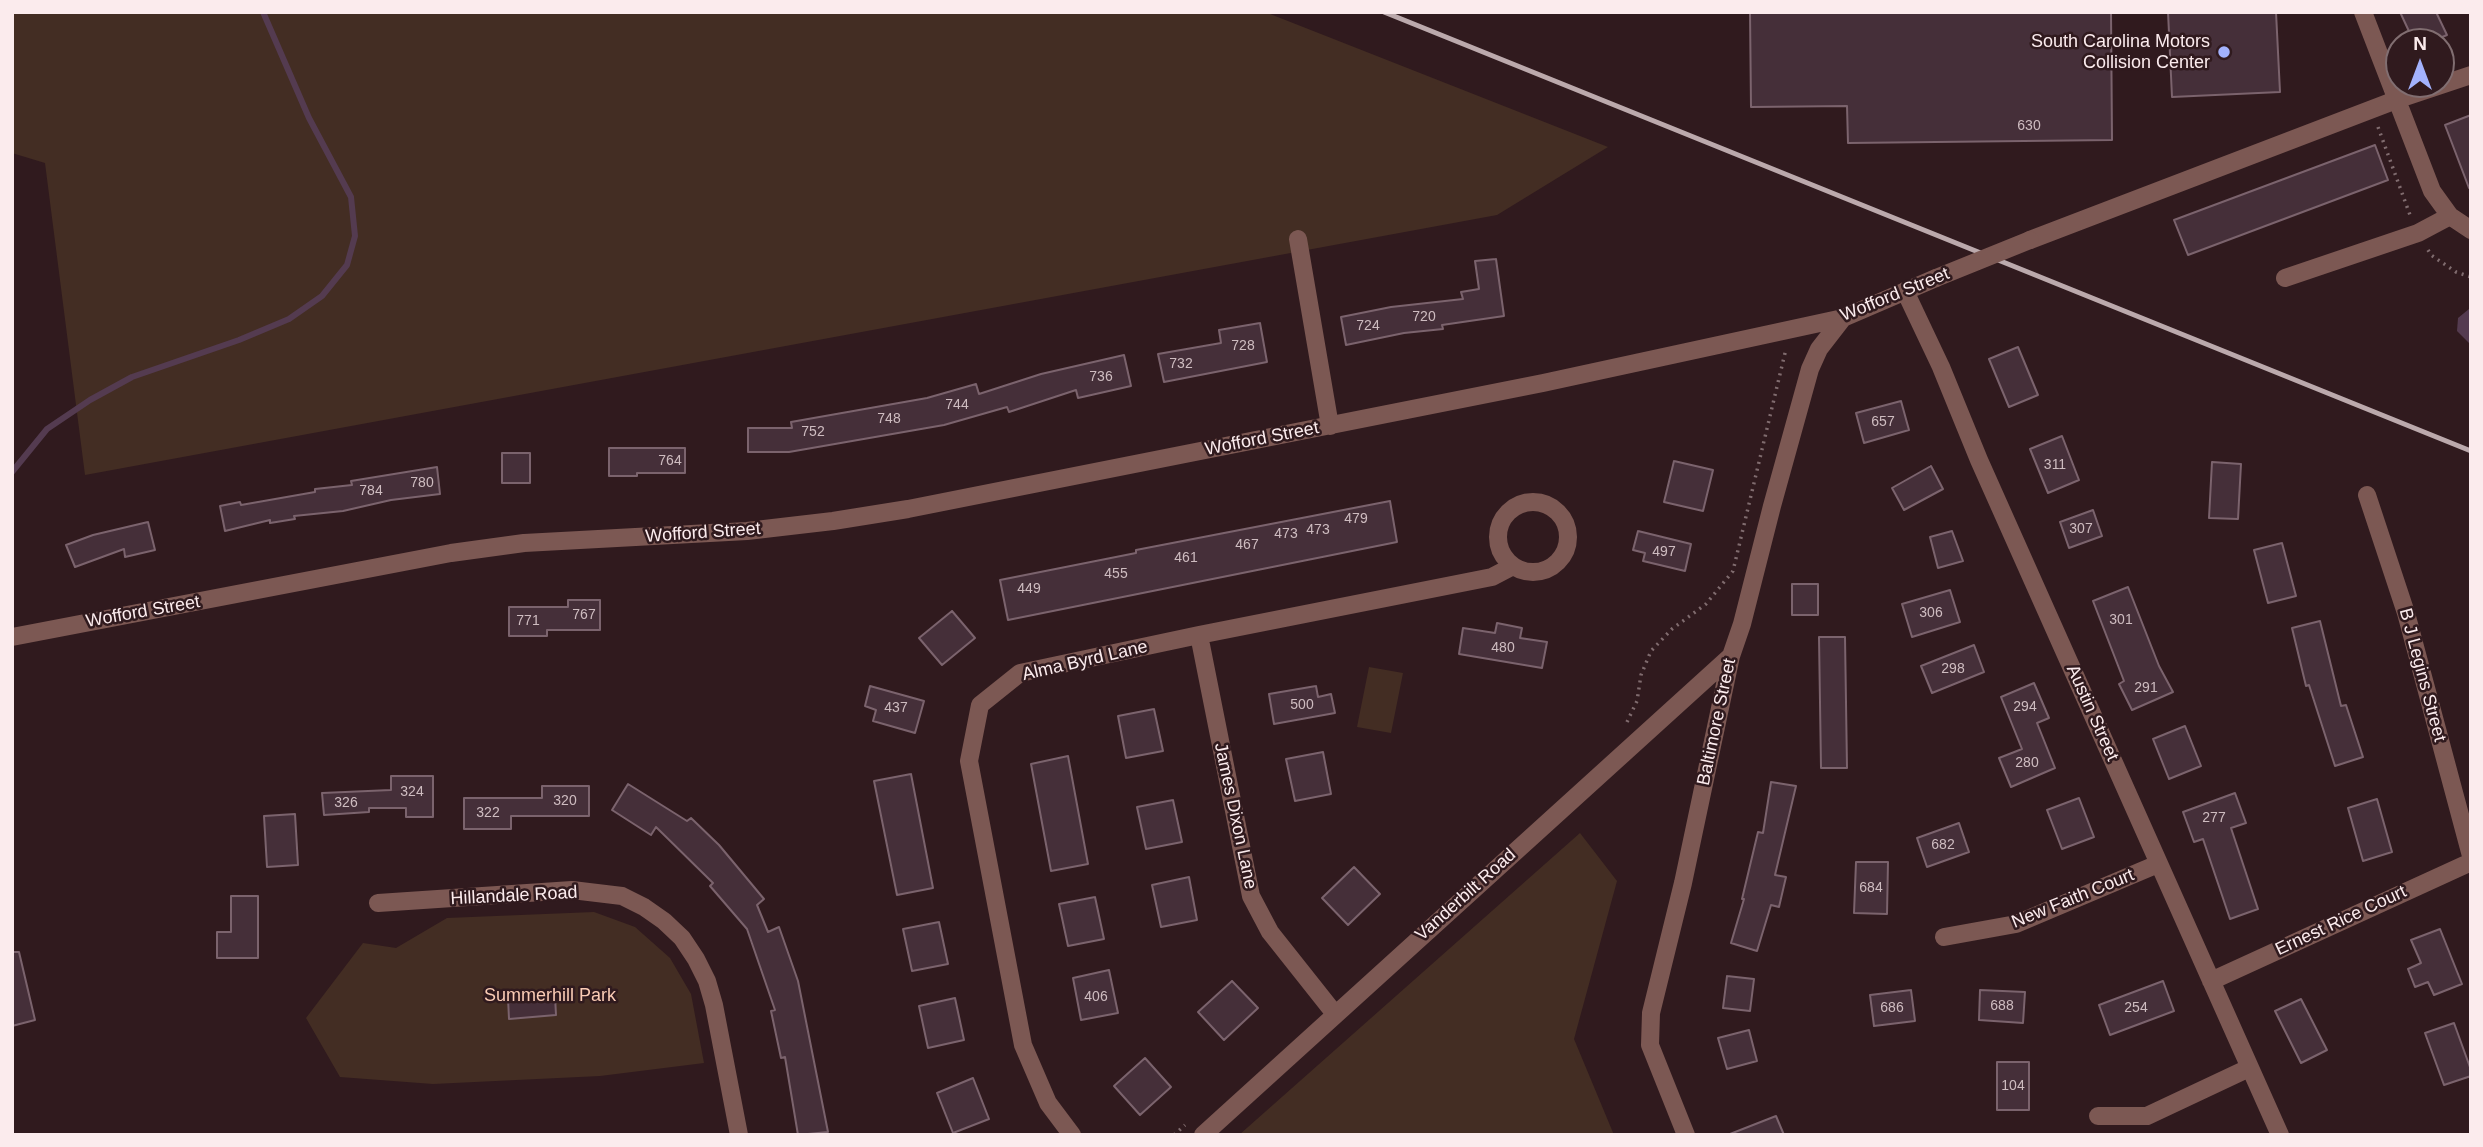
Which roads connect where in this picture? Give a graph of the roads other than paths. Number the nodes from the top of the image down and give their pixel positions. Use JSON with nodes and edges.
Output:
{"nodes":[{"id":1,"x":2362,"y":12,"type":"edge"},
{"id":2,"x":2471,"y":75,"type":"edge"},
{"id":3,"x":2396,"y":100,"type":"junction"},
{"id":4,"x":2450,"y":216,"type":"junction"},
{"id":5,"x":2471,"y":230,"type":"edge"},
{"id":6,"x":1298,"y":239,"type":"dead end"},
{"id":7,"x":2285,"y":278,"type":"dead end"},
{"id":8,"x":1905,"y":291,"type":"junction"},
{"id":9,"x":1843,"y":318,"type":"junction"},
{"id":10,"x":1330,"y":426,"type":"junction"},
{"id":11,"x":2367,"y":495,"type":"dead end"},
{"id":12,"x":1513,"y":566,"type":"junction"},
{"id":13,"x":1199,"y":635,"type":"junction"},
{"id":14,"x":12,"y":637,"type":"edge"},
{"id":15,"x":1731,"y":656,"type":"junction"},
{"id":16,"x":2471,"y":856,"type":"edge"},
{"id":17,"x":2471,"y":862,"type":"edge"},
{"id":18,"x":2158,"y":864,"type":"junction"},
{"id":19,"x":378,"y":903,"type":"dead end"},
{"id":20,"x":1944,"y":937,"type":"dead end"},
{"id":21,"x":2211,"y":981,"type":"junction"},
{"id":22,"x":1335,"y":1014,"type":"junction"},
{"id":23,"x":2249,"y":1068,"type":"junction"},
{"id":24,"x":2098,"y":1116,"type":"dead end"},
{"id":25,"x":738,"y":1135,"type":"edge"},
{"id":26,"x":1072,"y":1135,"type":"edge"},
{"id":27,"x":1203,"y":1135,"type":"edge"},
{"id":28,"x":1686,"y":1135,"type":"edge"},
{"id":29,"x":2280,"y":1135,"type":"edge"}],
"edges":[{"from":1,"to":3,"type":"street"},
{"from":2,"to":3,"type":"street","name":"Wofford Street"},
{"from":3,"to":4,"type":"street"},
{"from":3,"to":8,"type":"street","name":"Wofford Street","bridge":true},
{"from":4,"to":5,"type":"street"},
{"from":4,"to":7,"type":"street"},
{"from":6,"to":10,"type":"street"},
{"from":8,"to":9,"type":"street","name":"Wofford Street"},
{"from":8,"to":18,"type":"street","name":"Austin Street"},
{"from":9,"to":10,"type":"street","name":"Wofford Street"},
{"from":9,"to":15,"type":"street","name":"Baltimore Street"},
{"from":10,"to":14,"type":"street","name":"Wofford Street"},
{"from":11,"to":16,"type":"street","name":"B J Legins Street"},
{"from":12,"to":12,"type":"street","name":"Alma Byrd Lane"},
{"from":12,"to":13,"type":"street","name":"Alma Byrd Lane"},
{"from":13,"to":22,"type":"street","name":"James Dixon Lane"},
{"from":13,"to":26,"type":"street","name":"Alma Byrd Lane"},
{"from":15,"to":22,"type":"street","name":"Vanderbilt Road"},
{"from":15,"to":28,"type":"street","name":"Baltimore Street"},
{"from":17,"to":21,"type":"street","name":"Ernest Rice Court"},
{"from":18,"to":20,"type":"street","name":"New Faith Court"},
{"from":18,"to":21,"type":"street","name":"Austin Street"},
{"from":19,"to":25,"type":"street","name":"Hillandale Road"},
{"from":21,"to":23,"type":"street","name":"Austin Street"},
{"from":22,"to":27,"type":"street","name":"Vanderbilt Road"},
{"from":23,"to":24,"type":"street"},
{"from":23,"to":29,"type":"street","name":"Austin Street"}]}
